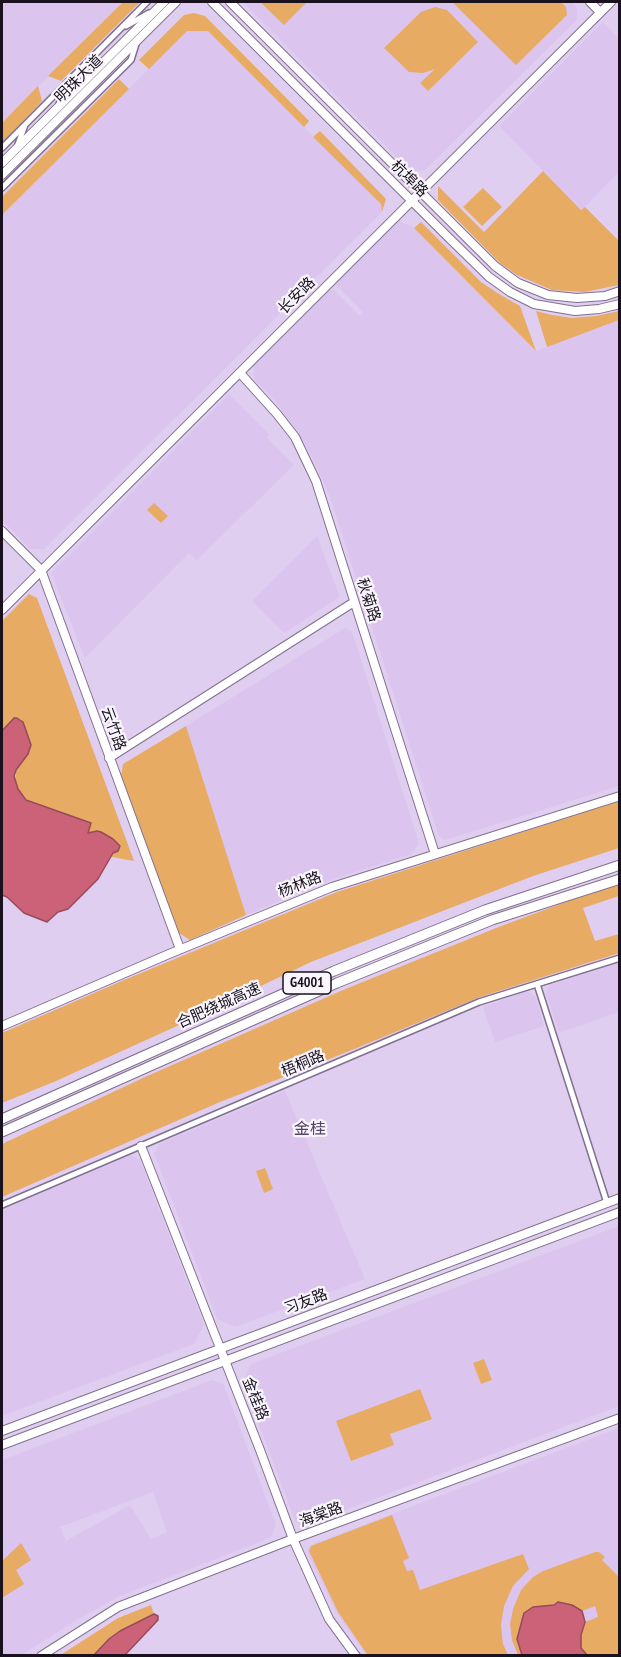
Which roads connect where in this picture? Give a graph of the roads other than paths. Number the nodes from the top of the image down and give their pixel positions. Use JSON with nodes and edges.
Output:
{"nodes":[{"id":1,"x":147,"y":2,"type":"edge"},
{"id":2,"x":164,"y":2,"type":"edge"},
{"id":3,"x":176,"y":2,"type":"edge"},
{"id":4,"x":212,"y":2,"type":"edge"},
{"id":5,"x":230,"y":2,"type":"edge"},
{"id":6,"x":590,"y":2,"type":"edge"},
{"id":7,"x":611,"y":2,"type":"edge"},
{"id":8,"x":156,"y":9,"type":"junction"},
{"id":9,"x":600,"y":12,"type":"junction"},
{"id":10,"x":118,"y":31,"type":"junction"},
{"id":11,"x":137,"y":41,"type":"junction"},
{"id":12,"x":70,"y":78,"type":"junction"},
{"id":13,"x":57,"y":108,"type":"junction"},
{"id":14,"x":73,"y":117,"type":"junction"},
{"id":15,"x":25,"y":123,"type":"junction"},
{"id":16,"x":43,"y":134,"type":"junction"},
{"id":17,"x":2,"y":148,"type":"edge"},
{"id":18,"x":16,"y":148,"type":"junction"},
{"id":19,"x":2,"y":163,"type":"edge"},
{"id":20,"x":2,"y":175,"type":"edge"},
{"id":21,"x":2,"y":188,"type":"edge"},
{"id":22,"x":421,"y":192,"type":"junction"},
{"id":23,"x":412,"y":201,"type":"junction"},
{"id":24,"x":620,"y":291,"type":"edge"},
{"id":25,"x":620,"y":304,"type":"edge"},
{"id":26,"x":240,"y":373,"type":"junction"},
{"id":27,"x":2,"y":531,"type":"edge"},
{"id":28,"x":41,"y":570,"type":"junction"},
{"id":29,"x":354,"y":602,"type":"junction"},
{"id":30,"x":2,"y":610,"type":"edge"},
{"id":31,"x":109,"y":758,"type":"junction"},
{"id":32,"x":620,"y":796,"type":"edge"},
{"id":33,"x":435,"y":854,"type":"junction"},
{"id":34,"x":620,"y":866,"type":"edge"},
{"id":35,"x":620,"y":879,"type":"edge"},
{"id":36,"x":180,"y":949,"type":"junction"},
{"id":37,"x":620,"y":958,"type":"edge"},
{"id":38,"x":537,"y":984,"type":"junction"},
{"id":39,"x":2,"y":1026,"type":"edge"},
{"id":40,"x":36,"y":1103,"type":"junction"},
{"id":41,"x":2,"y":1112,"type":"edge"},
{"id":42,"x":2,"y":1119,"type":"edge"},
{"id":43,"x":2,"y":1133,"type":"edge"},
{"id":44,"x":141,"y":1146,"type":"junction"},
{"id":45,"x":620,"y":1198,"type":"edge"},
{"id":46,"x":607,"y":1203,"type":"junction"},
{"id":47,"x":2,"y":1205,"type":"edge"},
{"id":48,"x":620,"y":1212,"type":"edge"},
{"id":49,"x":220,"y":1348,"type":"junction"},
{"id":50,"x":225,"y":1360,"type":"junction"},
{"id":51,"x":620,"y":1418,"type":"edge"},
{"id":52,"x":2,"y":1431,"type":"edge"},
{"id":53,"x":2,"y":1445,"type":"edge"},
{"id":54,"x":293,"y":1539,"type":"junction"},
{"id":55,"x":41,"y":1656,"type":"edge"},
{"id":56,"x":356,"y":1656,"type":"edge"}],
"edges":[{"from":1,"to":10,"type":"street"},
{"from":2,"to":8,"type":"street","name":"明珠大道"},
{"from":3,"to":11,"type":"street","name":"明珠大道"},
{"from":4,"to":23,"type":"street","name":"杭埠路"},
{"from":5,"to":22,"type":"street","name":"杭埠路"},
{"from":6,"to":9,"type":"street"},
{"from":7,"to":9,"type":"street","name":"长安路"},
{"from":8,"to":10,"type":"street"},
{"from":8,"to":13,"type":"street","name":"明珠大道"},
{"from":9,"to":22,"type":"street","name":"长安路"},
{"from":10,"to":12,"type":"street"},
{"from":11,"to":14,"type":"street"},
{"from":11,"to":16,"type":"street","name":"明珠大道"},
{"from":12,"to":13,"type":"street"},
{"from":12,"to":15,"type":"street"},
{"from":13,"to":18,"type":"street","name":"明珠大道"},
{"from":14,"to":16,"type":"street"},
{"from":14,"to":21,"type":"street"},
{"from":15,"to":17,"type":"street"},
{"from":15,"to":18,"type":"street"},
{"from":16,"to":20,"type":"street","name":"明珠大道"},
{"from":18,"to":19,"type":"street","name":"明珠大道"},
{"from":22,"to":23,"type":"street","name":"长安路"},
{"from":22,"to":24,"type":"street","name":"杭埠路"},
{"from":23,"to":25,"type":"street","name":"杭埠路"},
{"from":23,"to":26,"type":"street","name":"长安路"},
{"from":26,"to":28,"type":"street","name":"长安路"},
{"from":26,"to":29,"type":"street","name":"秋菊路"},
{"from":27,"to":28,"type":"street","name":"云竹路"},
{"from":28,"to":30,"type":"street","name":"长安路"},
{"from":28,"to":31,"type":"street","name":"云竹路"},
{"from":29,"to":31,"type":"street"},
{"from":29,"to":33,"type":"street","name":"秋菊路"},
{"from":31,"to":36,"type":"street","name":"云竹路"},
{"from":32,"to":33,"type":"street","name":"杨林路"},
{"from":33,"to":36,"type":"street","name":"杨林路"},
{"from":34,"to":40,"type":"highway","name":"合肥绕城高速","number":"G4001"},
{"from":35,"to":43,"type":"highway","name":"合肥绕城高速","number":"G4001"},
{"from":36,"to":39,"type":"street","name":"杨林路"},
{"from":37,"to":38,"type":"street","name":"梧桐路"},
{"from":38,"to":44,"type":"street","name":"梧桐路"},
{"from":38,"to":46,"type":"street"},
{"from":40,"to":41,"type":"highway"},
{"from":40,"to":42,"type":"highway","name":"合肥绕城高速","number":"G4001"},
{"from":44,"to":47,"type":"street","name":"梧桐路"},
{"from":44,"to":49,"type":"street","name":"金桂路"},
{"from":45,"to":46,"type":"main road","name":"习友路"},
{"from":46,"to":49,"type":"main road","name":"习友路"},
{"from":48,"to":50,"type":"main road","name":"习友路"},
{"from":49,"to":50,"type":"street","name":"金桂路"},
{"from":49,"to":52,"type":"main road","name":"习友路"},
{"from":50,"to":53,"type":"main road","name":"习友路"},
{"from":50,"to":54,"type":"street","name":"金桂路"},
{"from":51,"to":54,"type":"street","name":"海棠路"},
{"from":54,"to":55,"type":"street","name":"海棠路"},
{"from":54,"to":56,"type":"street","name":"金桂路"}]}
